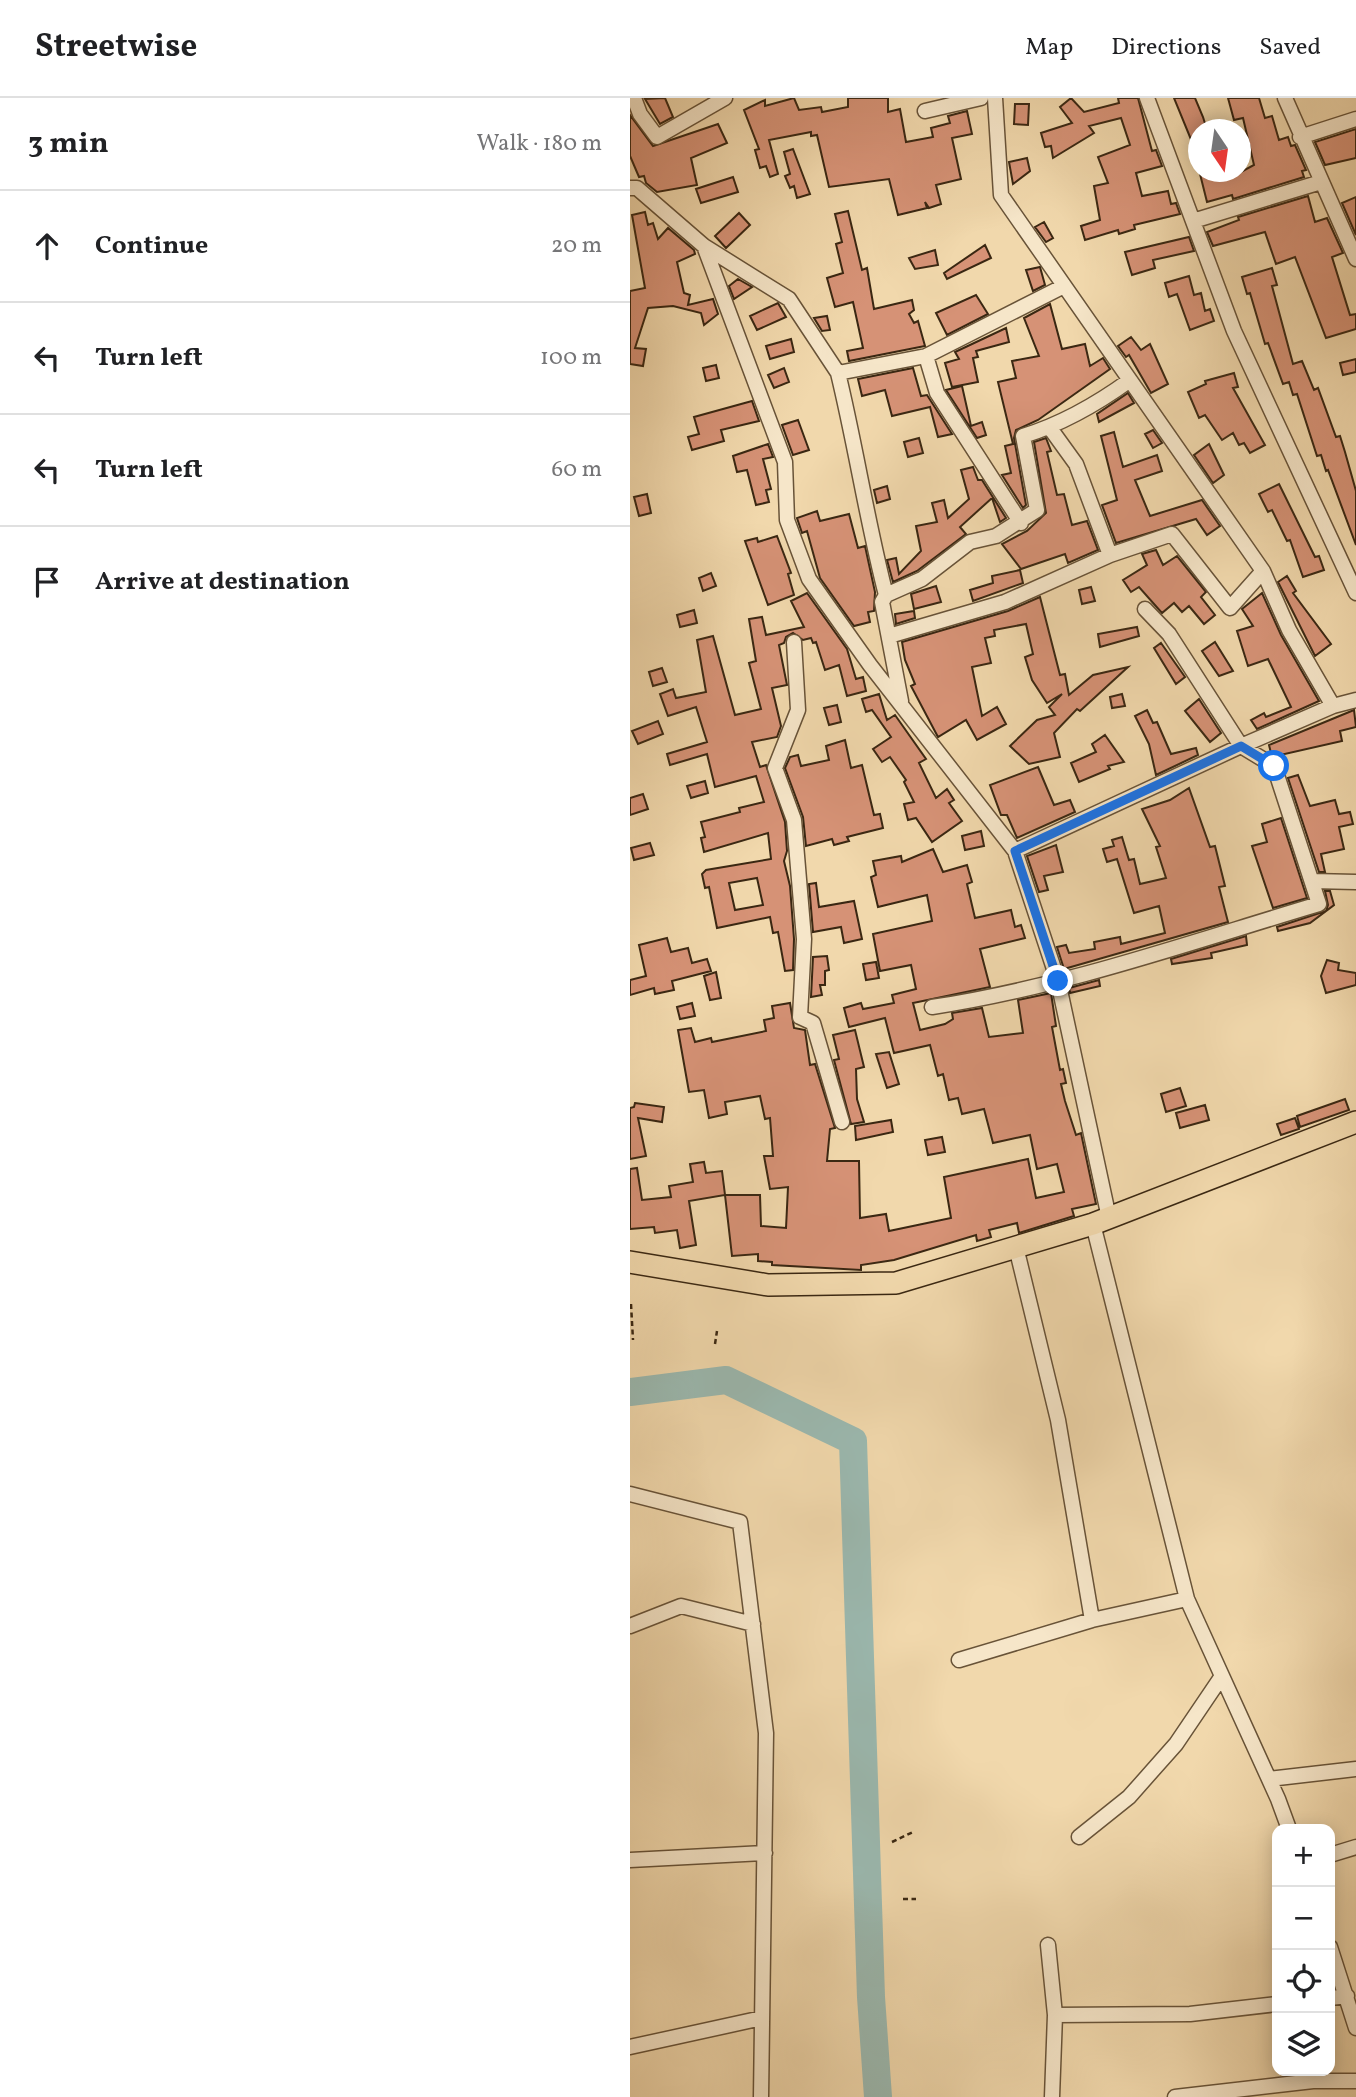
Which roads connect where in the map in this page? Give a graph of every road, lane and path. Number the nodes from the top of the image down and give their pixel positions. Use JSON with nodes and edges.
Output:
{"nodes":[{"id":1,"x":634,"y":98,"type":"edge"},
{"id":2,"x":725,"y":98,"type":"edge"},
{"id":3,"x":981,"y":98,"type":"edge"},
{"id":4,"x":996,"y":98,"type":"edge"},
{"id":5,"x":1147,"y":98,"type":"edge"},
{"id":6,"x":1285,"y":98,"type":"edge"},
{"id":7,"x":925,"y":111,"type":"dead end"},
{"id":8,"x":1356,"y":119,"type":"edge"},
{"id":9,"x":1300,"y":137,"type":"junction"},
{"id":10,"x":1321,"y":182,"type":"junction"},
{"id":11,"x":630,"y":188,"type":"edge"},
{"id":12,"x":1193,"y":221,"type":"junction"},
{"id":13,"x":704,"y":246,"type":"junction"},
{"id":14,"x":1356,"y":259,"type":"edge"},
{"id":15,"x":1065,"y":286,"type":"junction"},
{"id":16,"x":926,"y":356,"type":"junction"},
{"id":17,"x":838,"y":373,"type":"junction"},
{"id":18,"x":1130,"y":380,"type":"junction"},
{"id":19,"x":1050,"y":428,"type":"junction"},
{"id":20,"x":1021,"y":523,"type":"junction"},
{"id":21,"x":1110,"y":555,"type":"junction"},
{"id":22,"x":1263,"y":571,"type":"junction"},
{"id":23,"x":1356,"y":593,"type":"edge"},
{"id":24,"x":886,"y":595,"type":"junction"},
{"id":25,"x":1145,"y":610,"type":"dead end"},
{"id":26,"x":889,"y":636,"type":"junction"},
{"id":27,"x":794,"y":642,"type":"dead end"},
{"id":28,"x":1356,"y":700,"type":"edge"},
{"id":29,"x":902,"y":706,"type":"junction"},
{"id":30,"x":1333,"y":706,"type":"junction"},
{"id":31,"x":1241,"y":746,"type":"junction"},
{"id":32,"x":1015,"y":851,"type":"junction"},
{"id":33,"x":1312,"y":881,"type":"junction"},
{"id":34,"x":1356,"y":882,"type":"edge"},
{"id":35,"x":1058,"y":981,"type":"junction"},
{"id":36,"x":932,"y":1007,"type":"dead end"},
{"id":37,"x":842,"y":1122,"type":"dead end"},
{"id":38,"x":1356,"y":1122,"type":"edge"},
{"id":39,"x":1101,"y":1221,"type":"junction"},
{"id":40,"x":1016,"y":1247,"type":"junction"},
{"id":41,"x":630,"y":1262,"type":"edge"},
{"id":42,"x":631,"y":1304,"type":"edge"},
{"id":43,"x":717,"y":1331,"type":"dead end"},
{"id":44,"x":633,"y":1340,"type":"dead end"},
{"id":45,"x":715,"y":1344,"type":"dead end"},
{"id":46,"x":630,"y":1494,"type":"edge"},
{"id":47,"x":1187,"y":1599,"type":"junction"},
{"id":48,"x":1091,"y":1620,"type":"junction"},
{"id":49,"x":753,"y":1624,"type":"junction"},
{"id":50,"x":630,"y":1626,"type":"edge"},
{"id":51,"x":959,"y":1660,"type":"dead end"},
{"id":52,"x":1222,"y":1676,"type":"junction"},
{"id":53,"x":1356,"y":1769,"type":"edge"},
{"id":54,"x":1269,"y":1779,"type":"junction"},
{"id":55,"x":1287,"y":1824,"type":"edge"},
{"id":56,"x":915,"y":1831,"type":"dead end"},
{"id":57,"x":1079,"y":1838,"type":"dead end"},
{"id":58,"x":892,"y":1842,"type":"dead end"},
{"id":59,"x":1356,"y":1847,"type":"edge"},
{"id":60,"x":765,"y":1853,"type":"junction"},
{"id":61,"x":1335,"y":1853,"type":"edge"},
{"id":62,"x":630,"y":1860,"type":"edge"},
{"id":63,"x":903,"y":1899,"type":"dead end"},
{"id":64,"x":916,"y":1899,"type":"dead end"},
{"id":65,"x":1048,"y":1945,"type":"dead end"},
{"id":66,"x":1331,"y":1950,"type":"edge"},
{"id":67,"x":1347,"y":1996,"type":"junction"},
{"id":68,"x":1335,"y":1997,"type":"edge"},
{"id":69,"x":1272,"y":2005,"type":"edge"},
{"id":70,"x":1055,"y":2015,"type":"junction"},
{"id":71,"x":762,"y":2018,"type":"junction"},
{"id":72,"x":1356,"y":2028,"type":"edge"},
{"id":73,"x":630,"y":2047,"type":"edge"},
{"id":74,"x":1356,"y":2081,"type":"edge"},
{"id":75,"x":761,"y":2097,"type":"edge"},
{"id":76,"x":1052,"y":2097,"type":"edge"},
{"id":77,"x":1174,"y":2097,"type":"edge"}],
"edges":[{"from":1,"to":2,"type":"street"},
{"from":3,"to":7,"type":"street"},
{"from":4,"to":15,"type":"street"},
{"from":5,"to":12,"type":"street"},
{"from":6,"to":9,"type":"street"},
{"from":8,"to":9,"type":"street"},
{"from":9,"to":10,"type":"street"},
{"from":10,"to":12,"type":"street"},
{"from":10,"to":14,"type":"street"},
{"from":11,"to":13,"type":"street"},
{"from":12,"to":23,"type":"street"},
{"from":13,"to":17,"type":"street"},
{"from":13,"to":29,"type":"street"},
{"from":15,"to":16,"type":"street"},
{"from":15,"to":18,"type":"street"},
{"from":16,"to":17,"type":"street"},
{"from":16,"to":20,"type":"street"},
{"from":17,"to":24,"type":"street"},
{"from":18,"to":19,"type":"street"},
{"from":18,"to":22,"type":"street"},
{"from":19,"to":20,"type":"street"},
{"from":19,"to":21,"type":"street"},
{"from":20,"to":24,"type":"street"},
{"from":21,"to":22,"type":"street"},
{"from":21,"to":26,"type":"street"},
{"from":22,"to":30,"type":"street"},
{"from":24,"to":26,"type":"street"},
{"from":25,"to":31,"type":"street"},
{"from":26,"to":29,"type":"street"},
{"from":27,"to":37,"type":"street"},
{"from":28,"to":30,"type":"street"},
{"from":29,"to":32,"type":"street"},
{"from":30,"to":31,"type":"street"},
{"from":31,"to":32,"type":"street"},
{"from":31,"to":33,"type":"street"},
{"from":32,"to":35,"type":"street"},
{"from":33,"to":34,"type":"street"},
{"from":33,"to":35,"type":"street"},
{"from":35,"to":36,"type":"street"},
{"from":35,"to":39,"type":"street"},
{"from":38,"to":39,"type":"main road"},
{"from":39,"to":40,"type":"main road"},
{"from":39,"to":47,"type":"street"},
{"from":40,"to":41,"type":"main road"},
{"from":40,"to":48,"type":"street"},
{"from":42,"to":44,"type":"path"},
{"from":43,"to":45,"type":"path"},
{"from":46,"to":49,"type":"street"},
{"from":47,"to":48,"type":"street"},
{"from":47,"to":52,"type":"street"},
{"from":48,"to":51,"type":"street"},
{"from":49,"to":50,"type":"street"},
{"from":49,"to":60,"type":"street"},
{"from":52,"to":54,"type":"street"},
{"from":52,"to":57,"type":"street"},
{"from":53,"to":54,"type":"street"},
{"from":54,"to":55,"type":"street"},
{"from":56,"to":58,"type":"path"},
{"from":59,"to":61,"type":"street"},
{"from":60,"to":62,"type":"street"},
{"from":60,"to":71,"type":"street"},
{"from":63,"to":64,"type":"path"},
{"from":65,"to":70,"type":"street"},
{"from":66,"to":67,"type":"street"},
{"from":67,"to":68,"type":"street"},
{"from":67,"to":72,"type":"street"},
{"from":69,"to":70,"type":"street"},
{"from":70,"to":76,"type":"street"},
{"from":71,"to":73,"type":"street"},
{"from":71,"to":75,"type":"street"},
{"from":74,"to":77,"type":"street"}]}
